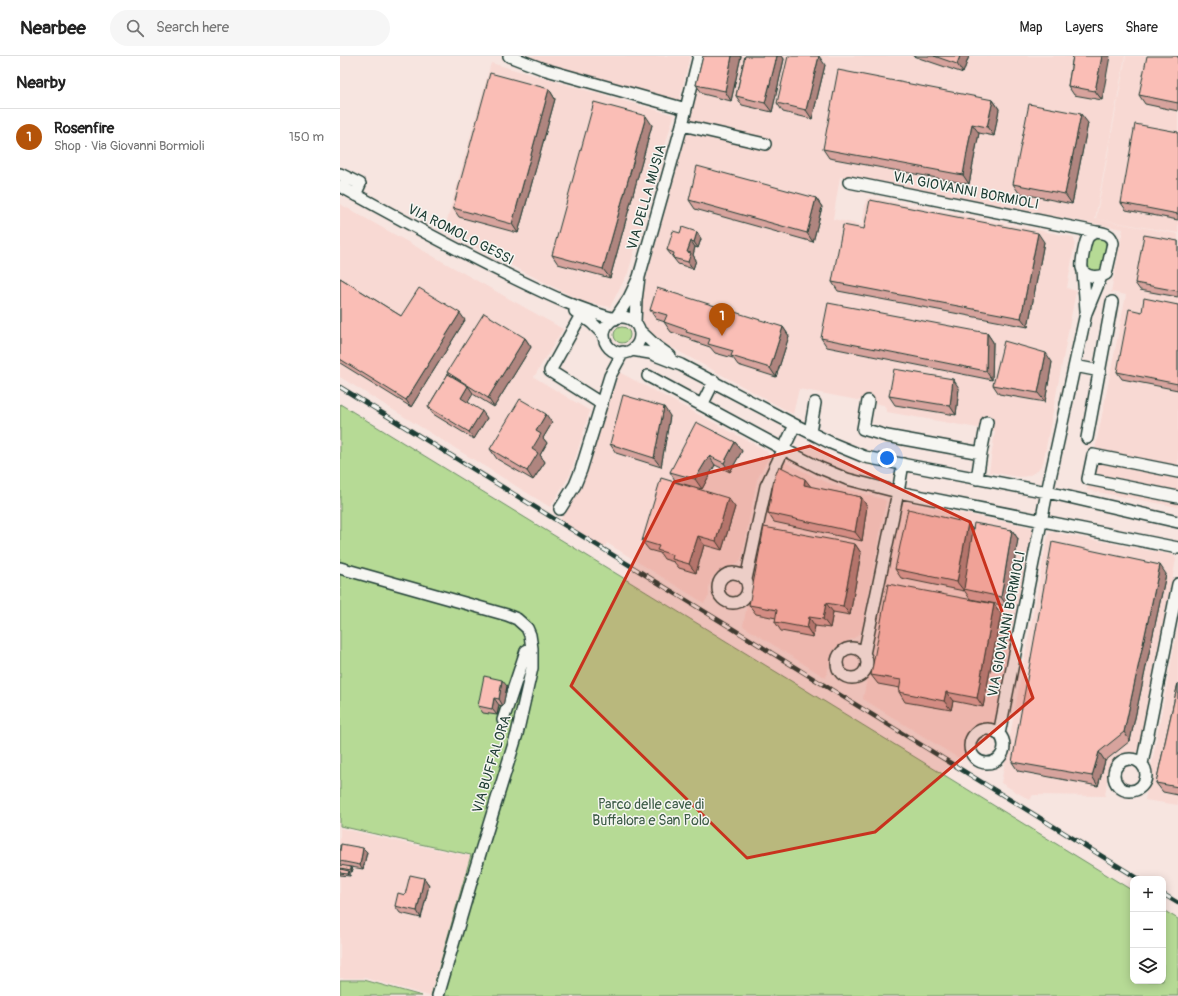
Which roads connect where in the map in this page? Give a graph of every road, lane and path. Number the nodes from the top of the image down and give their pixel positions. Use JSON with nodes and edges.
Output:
{"nodes":[{"id":1,"x":509,"y":56,"type":"edge"},
{"id":2,"x":699,"y":56,"type":"edge"},
{"id":3,"x":686,"y":108,"type":"junction"},
{"id":4,"x":682,"y":124,"type":"junction"},
{"id":5,"x":765,"y":144,"type":"dead end"},
{"id":6,"x":340,"y":174,"type":"edge"},
{"id":7,"x":850,"y":182,"type":"dead end"},
{"id":8,"x":340,"y":186,"type":"edge"},
{"id":9,"x":355,"y":194,"type":"junction"},
{"id":10,"x":1091,"y":235,"type":"junction"},
{"id":11,"x":1083,"y":271,"type":"junction"},
{"id":12,"x":639,"y":277,"type":"junction"},
{"id":13,"x":1101,"y":277,"type":"junction"},
{"id":14,"x":555,"y":297,"type":"junction"},
{"id":15,"x":1112,"y":302,"type":"dead end"},
{"id":16,"x":1086,"y":313,"type":"junction"},
{"id":17,"x":581,"y":315,"type":"junction"},
{"id":18,"x":615,"y":319,"type":"junction"},
{"id":19,"x":637,"y":326,"type":"junction"},
{"id":20,"x":604,"y":335,"type":"junction"},
{"id":21,"x":610,"y":348,"type":"junction"},
{"id":22,"x":627,"y":351,"type":"junction"},
{"id":23,"x":681,"y":365,"type":"junction"},
{"id":24,"x":1075,"y":366,"type":"junction"},
{"id":25,"x":1100,"y":371,"type":"junction"},
{"id":26,"x":610,"y":376,"type":"junction"},
{"id":27,"x":648,"y":376,"type":"dead end"},
{"id":28,"x":714,"y":381,"type":"junction"},
{"id":29,"x":868,"y":401,"type":"dead end"},
{"id":30,"x":815,"y":403,"type":"dead end"},
{"id":31,"x":602,"y":404,"type":"junction"},
{"id":32,"x":702,"y":405,"type":"junction"},
{"id":33,"x":987,"y":422,"type":"dead end"},
{"id":34,"x":795,"y":425,"type":"junction"},
{"id":35,"x":810,"y":432,"type":"junction"},
{"id":36,"x":1087,"y":438,"type":"dead end"},
{"id":37,"x":783,"y":449,"type":"junction"},
{"id":38,"x":982,"y":453,"type":"junction"},
{"id":39,"x":902,"y":464,"type":"junction"},
{"id":40,"x":1178,"y":472,"type":"edge"},
{"id":41,"x":977,"y":479,"type":"junction"},
{"id":42,"x":898,"y":492,"type":"junction"},
{"id":43,"x":1047,"y":492,"type":"junction"},
{"id":44,"x":1178,"y":497,"type":"edge"},
{"id":45,"x":560,"y":509,"type":"dead end"},
{"id":46,"x":1042,"y":520,"type":"junction"},
{"id":47,"x":1178,"y":522,"type":"edge"},
{"id":48,"x":1178,"y":548,"type":"edge"},
{"id":49,"x":340,"y":568,"type":"edge"},
{"id":50,"x":746,"y":579,"type":"dead end"},
{"id":51,"x":1178,"y":584,"type":"edge"},
{"id":52,"x":532,"y":648,"type":"junction"},
{"id":53,"x":864,"y":654,"type":"dead end"},
{"id":54,"x":503,"y":720,"type":"dead end"},
{"id":55,"x":999,"y":734,"type":"dead end"},
{"id":56,"x":1142,"y":764,"type":"dead end"},
{"id":57,"x":438,"y":996,"type":"edge"}],
"edges":[{"from":1,"to":3,"type":"street"},
{"from":2,"to":3,"type":"street","name":"VIA DELLA MUSIA"},
{"from":3,"to":4,"type":"street","name":"VIA DELLA MUSIA"},
{"from":4,"to":5,"type":"street"},
{"from":4,"to":12,"type":"street","name":"VIA DELLA MUSIA"},
{"from":6,"to":9,"type":"street"},
{"from":7,"to":10,"type":"street","name":"VIA GIOVANNI BORMIOLI"},
{"from":8,"to":9,"type":"street","name":"VIA ROMOLO GESSI"},
{"from":9,"to":14,"type":"street","name":"VIA ROMOLO GESSI"},
{"from":10,"to":11,"type":"street","name":"VIA GIOVANNI BORMIOLI"},
{"from":10,"to":13,"type":"street","name":"VIA GIOVANNI BORMIOLI"},
{"from":11,"to":13,"type":"street"},
{"from":11,"to":16,"type":"street","name":"VIA GIOVANNI BORMIOLI"},
{"from":12,"to":18,"type":"street","name":"VIA DELLA MUSIA"},
{"from":12,"to":19,"type":"street","name":"VIA DELLA MUSIA"},
{"from":13,"to":16,"type":"street","name":"VIA GIOVANNI BORMIOLI"},
{"from":14,"to":17,"type":"street","name":"VIA ROMOLO GESSI"},
{"from":14,"to":18,"type":"street","name":"VIA ROMOLO GESSI"},
{"from":15,"to":25,"type":"street"},
{"from":16,"to":24,"type":"street","name":"VIA GIOVANNI BORMIOLI"},
{"from":17,"to":20,"type":"street","name":"VIA ROMOLO GESSI"},
{"from":17,"to":31,"type":"street"},
{"from":18,"to":19,"type":"street"},
{"from":18,"to":20,"type":"street","name":"VIA DELLA MUSIA"},
{"from":19,"to":22,"type":"street","name":"VIA DELLA MUSIA"},
{"from":19,"to":23,"type":"street"},
{"from":20,"to":21,"type":"street","name":"VIA DELLA MUSIA"},
{"from":21,"to":22,"type":"street"},
{"from":21,"to":26,"type":"street","name":"VIA DELLA MUSIA"},
{"from":22,"to":23,"type":"street"},
{"from":22,"to":26,"type":"street","name":"VIA DELLA MUSIA"},
{"from":23,"to":28,"type":"street"},
{"from":24,"to":25,"type":"street"},
{"from":24,"to":43,"type":"street","name":"VIA GIOVANNI BORMIOLI"},
{"from":25,"to":36,"type":"street"},
{"from":26,"to":31,"type":"street","name":"VIA DELLA MUSIA"},
{"from":27,"to":32,"type":"street"},
{"from":28,"to":32,"type":"street"},
{"from":28,"to":34,"type":"street"},
{"from":29,"to":38,"type":"street"},
{"from":30,"to":35,"type":"street"},
{"from":31,"to":45,"type":"street","name":"VIA DELLA MUSIA"},
{"from":32,"to":37,"type":"street"},
{"from":33,"to":38,"type":"street"},
{"from":34,"to":35,"type":"street"},
{"from":34,"to":37,"type":"street"},
{"from":35,"to":39,"type":"street"},
{"from":37,"to":42,"type":"street"},
{"from":37,"to":50,"type":"street"},
{"from":38,"to":41,"type":"street"},
{"from":39,"to":41,"type":"street"},
{"from":39,"to":42,"type":"street"},
{"from":40,"to":44,"type":"street"},
{"from":41,"to":43,"type":"street"},
{"from":42,"to":46,"type":"street"},
{"from":42,"to":53,"type":"street"},
{"from":43,"to":46,"type":"street","name":"VIA GIOVANNI BORMIOLI"},
{"from":43,"to":47,"type":"street"},
{"from":46,"to":48,"type":"street"},
{"from":46,"to":55,"type":"street","name":"VIA GIOVANNI BORMIOLI"},
{"from":49,"to":52,"type":"street","name":"VIA BUFFALORA"},
{"from":51,"to":56,"type":"street"},
{"from":52,"to":54,"type":"street","name":"VIA BUFFALORA"},
{"from":52,"to":57,"type":"street","name":"VIA BUFFALORA"}]}
